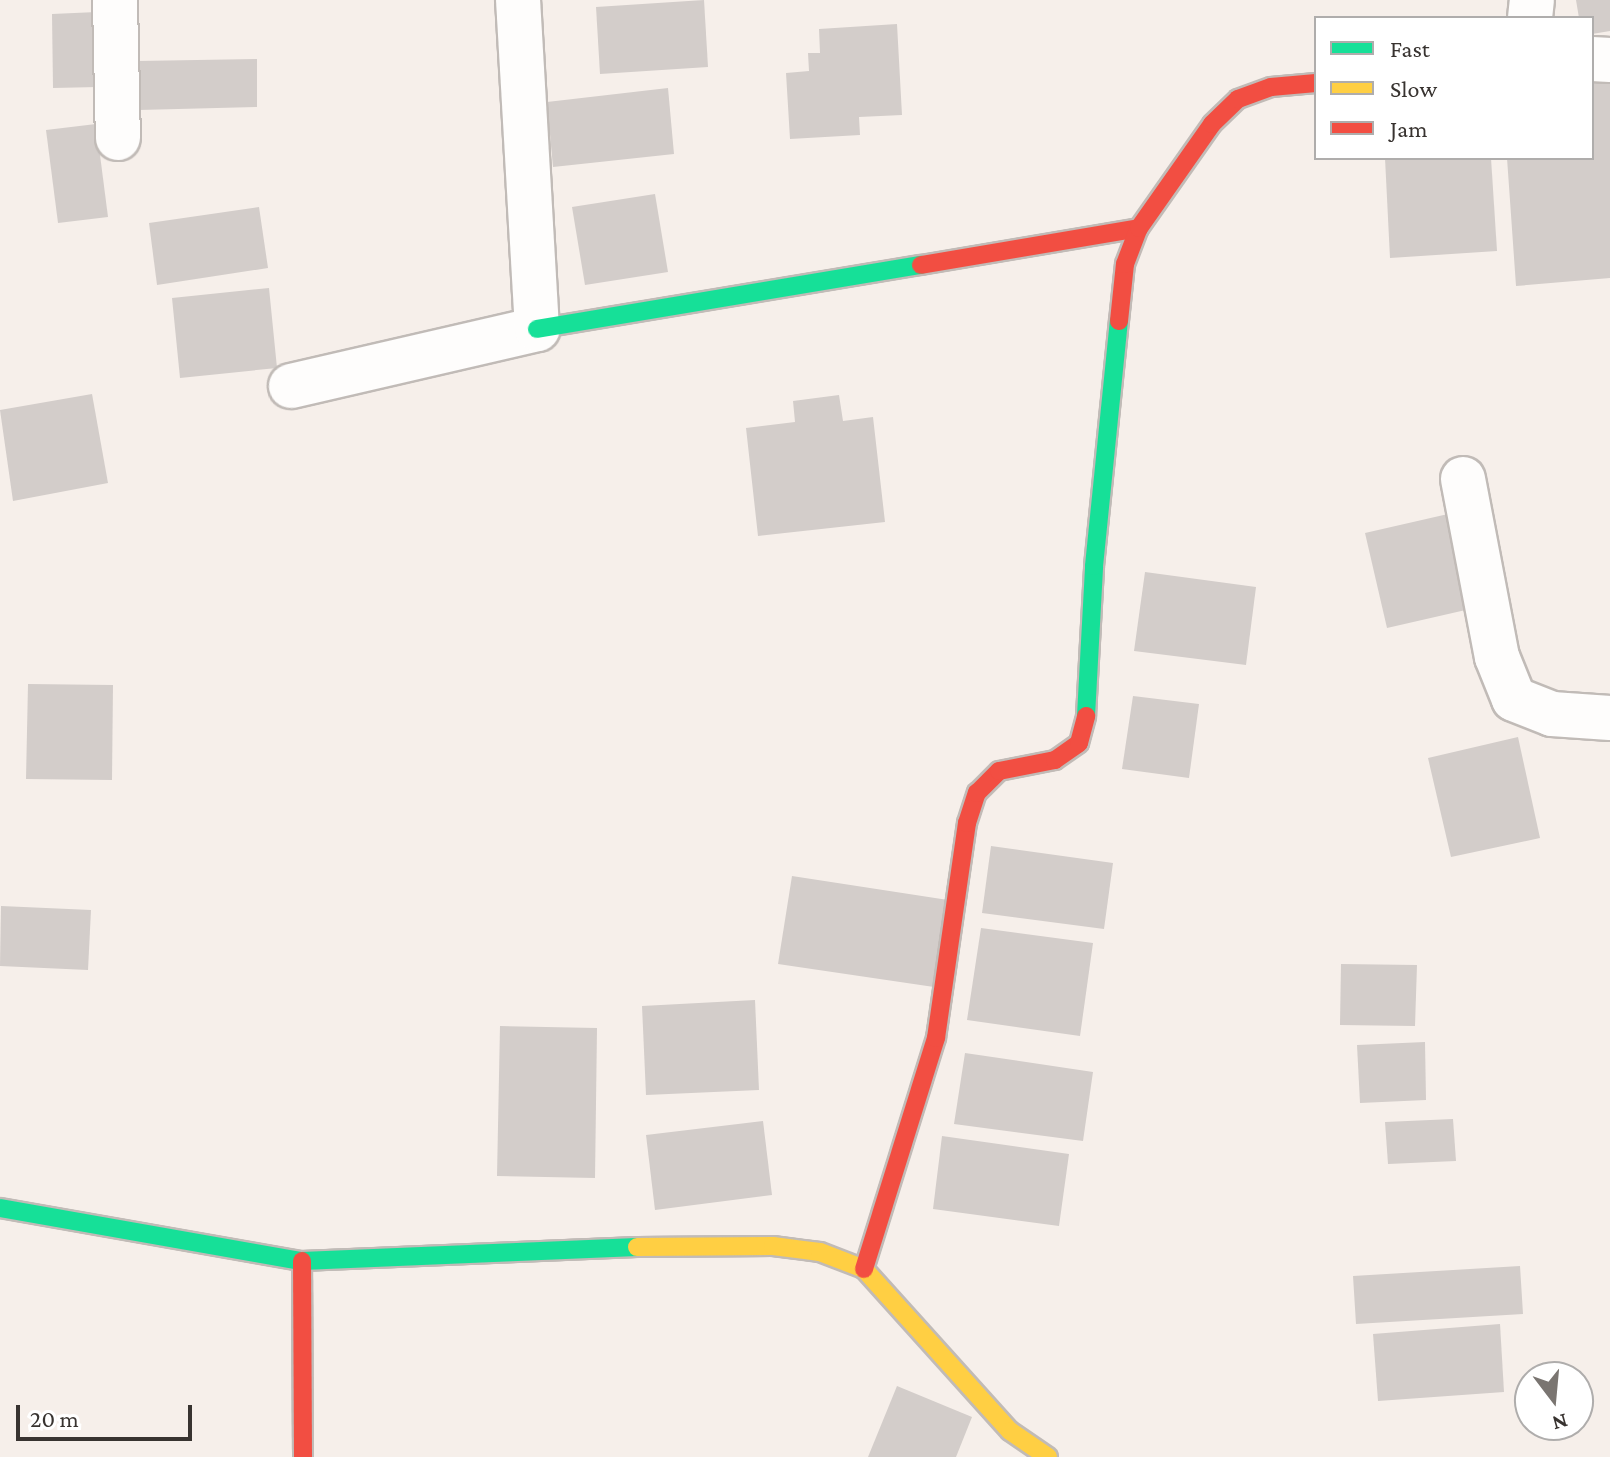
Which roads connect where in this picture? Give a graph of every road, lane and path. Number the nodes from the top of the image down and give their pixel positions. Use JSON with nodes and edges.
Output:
{"nodes":[{"id":1,"x":115,"y":0,"type":"edge"},
{"id":2,"x":518,"y":0,"type":"edge"},
{"id":3,"x":1314,"y":83,"type":"edge"},
{"id":4,"x":118,"y":138,"type":"dead end"},
{"id":5,"x":1139,"y":228,"type":"junction"},
{"id":6,"x":537,"y":329,"type":"junction"},
{"id":7,"x":291,"y":386,"type":"dead end"},
{"id":8,"x":1463,"y":479,"type":"dead end"},
{"id":9,"x":1610,"y":718,"type":"edge"},
{"id":10,"x":0,"y":1208,"type":"edge"},
{"id":11,"x":302,"y":1261,"type":"junction"},
{"id":12,"x":864,"y":1269,"type":"junction"},
{"id":13,"x":303,"y":1457,"type":"edge"},
{"id":14,"x":1048,"y":1457,"type":"edge"}],
"edges":[{"from":1,"to":4,"type":"street"},
{"from":2,"to":6,"type":"street"},
{"from":3,"to":5,"type":"street"},
{"from":5,"to":6,"type":"street"},
{"from":5,"to":12,"type":"street"},
{"from":6,"to":7,"type":"street"},
{"from":8,"to":9,"type":"street"},
{"from":10,"to":11,"type":"street"},
{"from":11,"to":12,"type":"street"},
{"from":11,"to":13,"type":"street"},
{"from":12,"to":14,"type":"street"}]}
